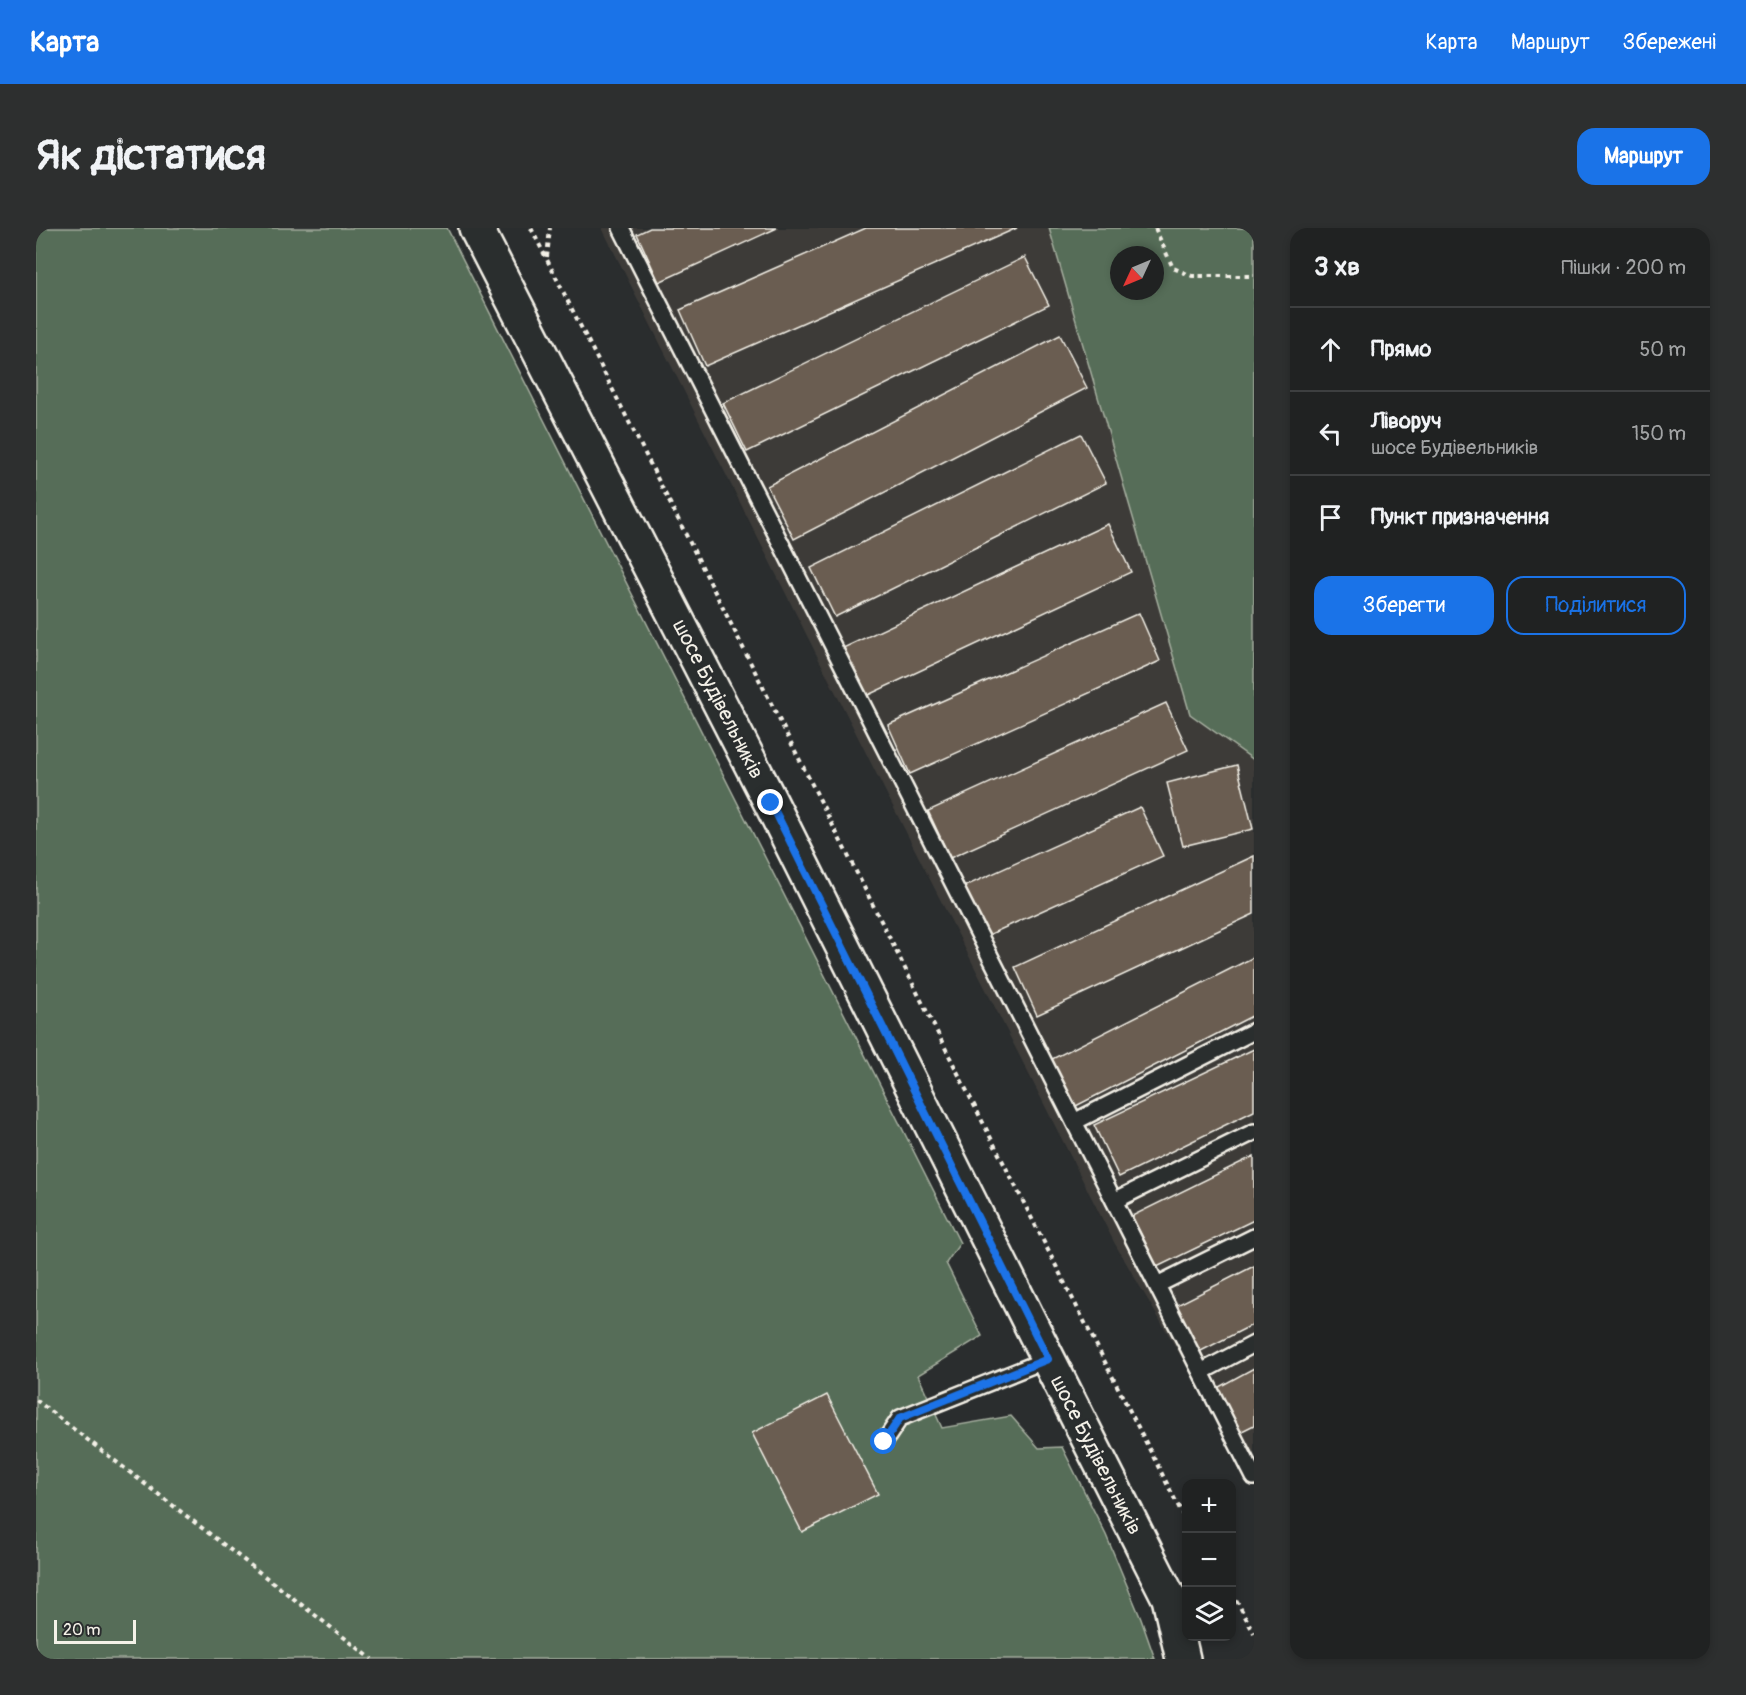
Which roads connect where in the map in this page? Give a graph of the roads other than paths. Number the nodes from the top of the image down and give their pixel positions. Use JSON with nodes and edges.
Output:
{"nodes":[{"id":1,"x":476,"y":228,"type":"edge"},
{"id":2,"x":621,"y":228,"type":"edge"},
{"id":3,"x":1254,"y":1031,"type":"edge"},
{"id":4,"x":1074,"y":1122,"type":"junction"},
{"id":5,"x":1254,"y":1132,"type":"edge"},
{"id":6,"x":1114,"y":1201,"type":"junction"},
{"id":7,"x":1254,"y":1237,"type":"edge"},
{"id":8,"x":1157,"y":1285,"type":"junction"},
{"id":9,"x":1254,"y":1344,"type":"edge"},
{"id":10,"x":1048,"y":1359,"type":"junction"},
{"id":11,"x":1201,"y":1372,"type":"junction"},
{"id":12,"x":884,"y":1442,"type":"dead end"},
{"id":13,"x":1254,"y":1477,"type":"edge"},
{"id":14,"x":1169,"y":1598,"type":"junction"},
{"id":15,"x":1182,"y":1622,"type":"edge"},
{"id":16,"x":1193,"y":1641,"type":"edge"},
{"id":17,"x":1184,"y":1659,"type":"edge"},
{"id":18,"x":1202,"y":1659,"type":"edge"}],
"edges":[{"from":1,"to":10,"type":"main road","name":"шосе Будівельників"},
{"from":2,"to":4,"type":"lane"},
{"from":3,"to":4,"type":"lane"},
{"from":4,"to":6,"type":"lane"},
{"from":5,"to":6,"type":"lane"},
{"from":6,"to":8,"type":"lane"},
{"from":7,"to":8,"type":"lane"},
{"from":8,"to":11,"type":"lane"},
{"from":9,"to":11,"type":"lane"},
{"from":10,"to":12,"type":"lane"},
{"from":10,"to":14,"type":"main road","name":"шосе Будівельників"},
{"from":11,"to":13,"type":"lane"},
{"from":14,"to":15,"type":"main road"},
{"from":14,"to":17,"type":"main road","name":"шосе Будівельників"},
{"from":16,"to":18,"type":"main road"}]}
